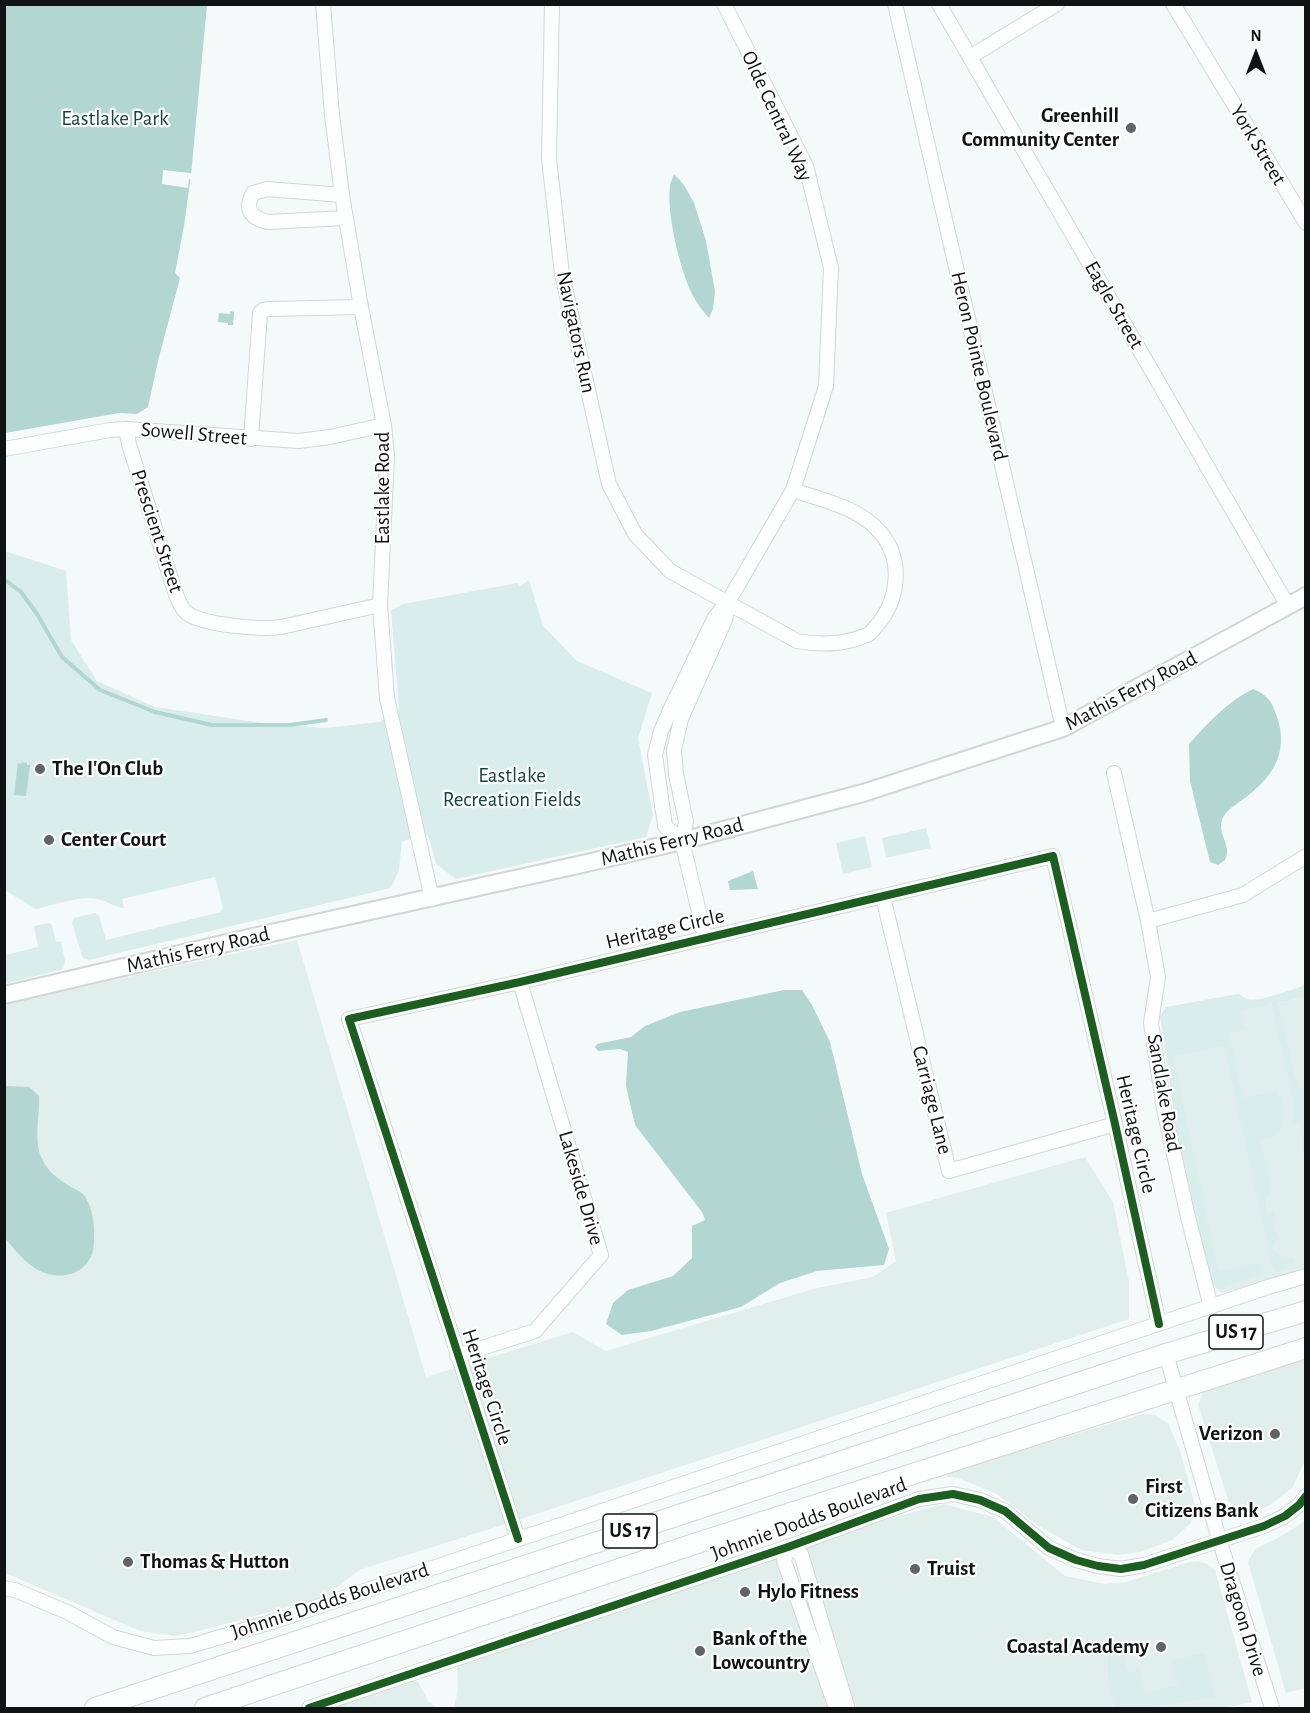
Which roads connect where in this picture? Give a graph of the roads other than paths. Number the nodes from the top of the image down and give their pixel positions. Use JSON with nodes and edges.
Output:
{"nodes":[{"id":1,"x":323,"y":4,"type":"edge"},
{"id":2,"x":552,"y":4,"type":"edge"},
{"id":3,"x":724,"y":4,"type":"edge"},
{"id":4,"x":895,"y":4,"type":"edge"},
{"id":5,"x":939,"y":4,"type":"edge"},
{"id":6,"x":1057,"y":4,"type":"edge"},
{"id":7,"x":1173,"y":4,"type":"edge"},
{"id":8,"x":970,"y":57,"type":"junction"},
{"id":9,"x":342,"y":195,"type":"junction"},
{"id":10,"x":345,"y":218,"type":"junction"},
{"id":11,"x":1305,"y":223,"type":"edge"},
{"id":12,"x":361,"y":307,"type":"junction"},
{"id":13,"x":384,"y":425,"type":"junction"},
{"id":14,"x":126,"y":429,"type":"junction"},
{"id":15,"x":251,"y":439,"type":"junction"},
{"id":16,"x":4,"y":449,"type":"edge"},
{"id":17,"x":793,"y":490,"type":"junction"},
{"id":18,"x":1305,"y":596,"type":"edge"},
{"id":19,"x":728,"y":602,"type":"junction"},
{"id":20,"x":380,"y":605,"type":"junction"},
{"id":21,"x":1288,"y":606,"type":"junction"},
{"id":22,"x":1063,"y":728,"type":"junction"},
{"id":23,"x":1114,"y":773,"type":"dead end"},
{"id":24,"x":682,"y":841,"type":"junction"},
{"id":25,"x":1305,"y":856,"type":"edge"},
{"id":26,"x":883,"y":897,"type":"junction"},
{"id":27,"x":432,"y":899,"type":"junction"},
{"id":28,"x":1148,"y":921,"type":"junction"},
{"id":29,"x":705,"y":937,"type":"junction"},
{"id":30,"x":520,"y":982,"type":"junction"},
{"id":31,"x":4,"y":995,"type":"edge"},
{"id":32,"x":1115,"y":1124,"type":"junction"},
{"id":33,"x":1305,"y":1276,"type":"edge"},
{"id":34,"x":1211,"y":1306,"type":"junction"},
{"id":35,"x":1305,"y":1311,"type":"edge"},
{"id":36,"x":1159,"y":1324,"type":"junction"},
{"id":37,"x":1305,"y":1348,"type":"edge"},
{"id":38,"x":1166,"y":1354,"type":"junction"},
{"id":39,"x":457,"y":1356,"type":"junction"},
{"id":40,"x":1176,"y":1390,"type":"junction"},
{"id":41,"x":1305,"y":1496,"type":"edge"},
{"id":42,"x":518,"y":1539,"type":"junction"},
{"id":43,"x":1219,"y":1539,"type":"junction"},
{"id":44,"x":788,"y":1547,"type":"junction"},
{"id":45,"x":4,"y":1588,"type":"edge"},
{"id":46,"x":816,"y":1600,"type":"junction"},
{"id":47,"x":800,"y":1605,"type":"junction"},
{"id":48,"x":842,"y":1707,"type":"edge"},
{"id":49,"x":95,"y":1708,"type":"edge"},
{"id":50,"x":205,"y":1708,"type":"edge"},
{"id":51,"x":309,"y":1708,"type":"edge"},
{"id":52,"x":1267,"y":1708,"type":"edge"}],
"edges":[{"from":1,"to":9,"type":"street","name":"Eastlake Road"},
{"from":2,"to":19,"type":"street","name":"Navigators Run"},
{"from":3,"to":17,"type":"street","name":"Olde Central Way"},
{"from":4,"to":22,"type":"street","name":"Heron Pointe Boulevard"},
{"from":5,"to":8,"type":"street","name":"Eagle Street"},
{"from":6,"to":8,"type":"street"},
{"from":7,"to":11,"type":"street","name":"York Street"},
{"from":8,"to":21,"type":"street","name":"Eagle Street"},
{"from":9,"to":10,"type":"street","name":"Eastlake Road"},
{"from":9,"to":10,"type":"street"},
{"from":10,"to":12,"type":"street","name":"Eastlake Road"},
{"from":12,"to":13,"type":"street","name":"Eastlake Road"},
{"from":12,"to":15,"type":"street"},
{"from":13,"to":15,"type":"street","name":"Sowell Street"},
{"from":13,"to":20,"type":"street","name":"Eastlake Road"},
{"from":14,"to":15,"type":"street","name":"Sowell Street"},
{"from":14,"to":16,"type":"street","name":"Sowell Street"},
{"from":14,"to":20,"type":"street","name":"Prescient Street"},
{"from":17,"to":19,"type":"street","name":"Olde Central Way"},
{"from":17,"to":19,"type":"street"},
{"from":18,"to":21,"type":"main road","name":"Mathis Ferry Road"},
{"from":19,"to":24,"type":"street","name":"Olde Central Way"},
{"from":19,"to":24,"type":"street","name":"Olde Central Way"},
{"from":20,"to":27,"type":"street","name":"Eastlake Road"},
{"from":21,"to":22,"type":"main road","name":"Mathis Ferry Road"},
{"from":22,"to":24,"type":"main road","name":"Mathis Ferry Road"},
{"from":23,"to":28,"type":"street","name":"Sandlake Road"},
{"from":24,"to":27,"type":"main road","name":"Mathis Ferry Road"},
{"from":24,"to":29,"type":"street","name":"Heritage Circle"},
{"from":25,"to":28,"type":"street"},
{"from":26,"to":29,"type":"street","name":"Heritage Circle"},
{"from":26,"to":32,"type":"street","name":"Heritage Circle"},
{"from":26,"to":32,"type":"street","name":"Carriage Lane"},
{"from":27,"to":31,"type":"main road","name":"Mathis Ferry Road"},
{"from":28,"to":34,"type":"street","name":"Sandlake Road"},
{"from":29,"to":30,"type":"street","name":"Heritage Circle"},
{"from":30,"to":39,"type":"street","name":"Lakeside Drive"},
{"from":30,"to":39,"type":"street","name":"Heritage Circle"},
{"from":32,"to":36,"type":"street","name":"Heritage Circle"},
{"from":33,"to":34,"type":"street","name":"Johnnie Dodds Boulevard"},
{"from":34,"to":36,"type":"street","name":"Johnnie Dodds Boulevard"},
{"from":35,"to":38,"type":"highway","name":"Johnnie Dodds Boulevard","number":"US 17"},
{"from":36,"to":42,"type":"street","name":"Johnnie Dodds Boulevard"},
{"from":37,"to":40,"type":"highway","name":"Johnnie Dodds Boulevard","number":"US 17"},
{"from":38,"to":40,"type":"street","name":"Dragoon Drive"},
{"from":38,"to":49,"type":"highway","name":"Johnnie Dodds Boulevard","number":"US 17"},
{"from":39,"to":42,"type":"street","name":"Heritage Circle"},
{"from":40,"to":43,"type":"street","name":"Dragoon Drive"},
{"from":40,"to":50,"type":"highway","name":"Johnnie Dodds Boulevard","number":"US 17"},
{"from":41,"to":43,"type":"street","name":"Johnnie Dodds Boulevard"},
{"from":42,"to":45,"type":"street","name":"Johnnie Dodds Boulevard"},
{"from":43,"to":44,"type":"street","name":"Johnnie Dodds Boulevard"},
{"from":43,"to":52,"type":"street","name":"Dragoon Drive"},
{"from":44,"to":46,"type":"street"},
{"from":44,"to":47,"type":"street"},
{"from":44,"to":51,"type":"street","name":"Johnnie Dodds Boulevard"},
{"from":46,"to":47,"type":"street"},
{"from":46,"to":48,"type":"street"},
{"from":47,"to":48,"type":"street"}]}
